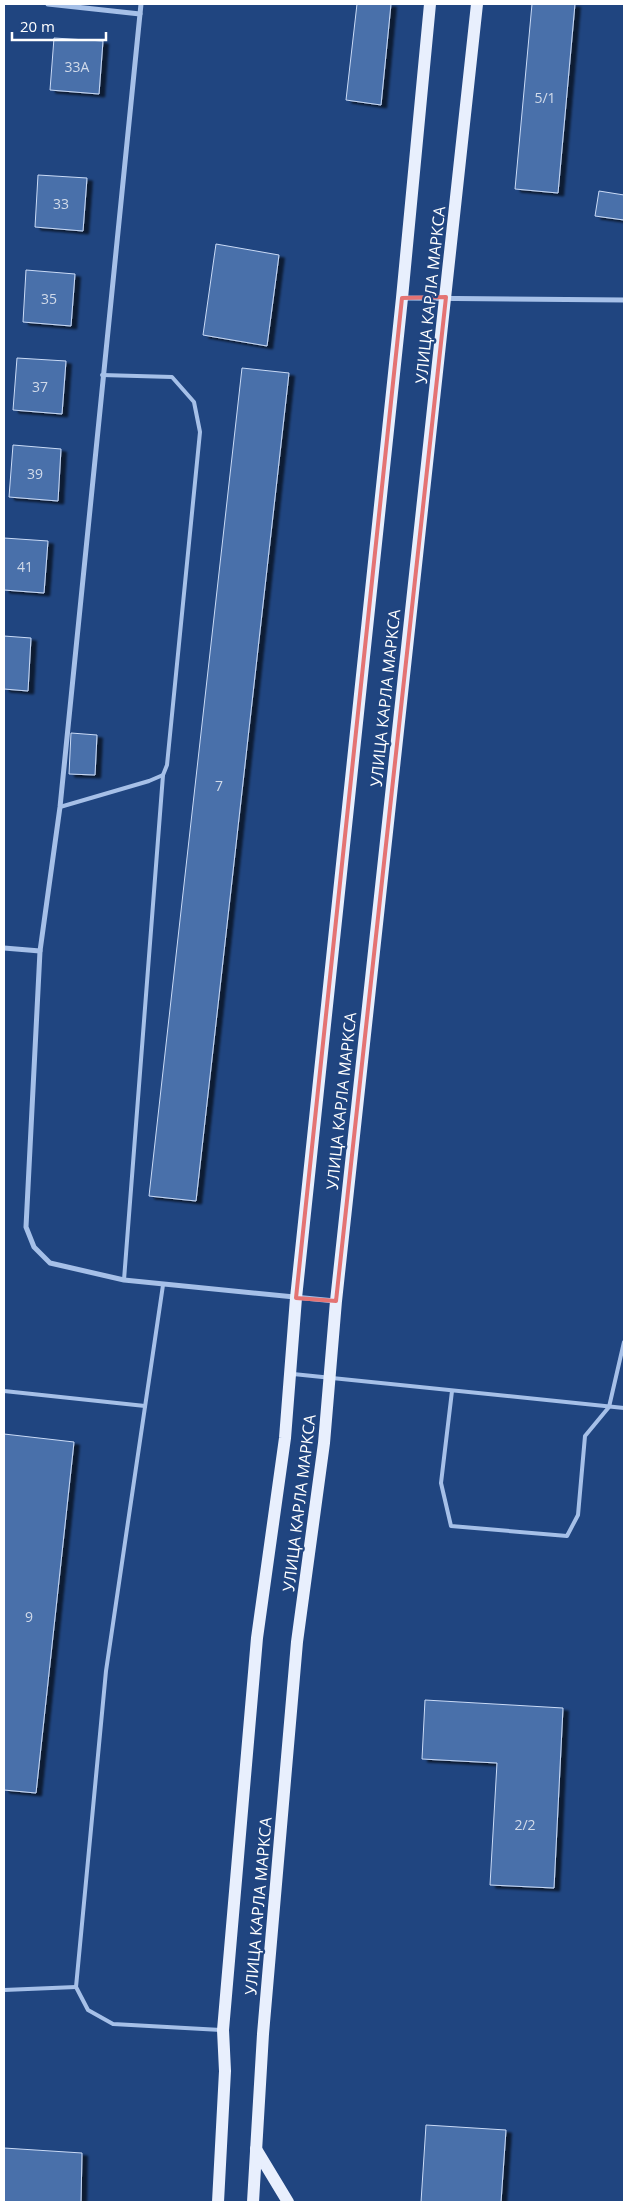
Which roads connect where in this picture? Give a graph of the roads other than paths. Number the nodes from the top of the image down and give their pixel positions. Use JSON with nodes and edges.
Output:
{"nodes":[{"id":1,"x":48,"y":4,"type":"edge"},
{"id":2,"x":141,"y":4,"type":"edge"},
{"id":3,"x":430,"y":4,"type":"edge"},
{"id":4,"x":478,"y":4,"type":"edge"},
{"id":5,"x":140,"y":14,"type":"junction"},
{"id":6,"x":446,"y":297,"type":"junction"},
{"id":7,"x":402,"y":298,"type":"junction"},
{"id":8,"x":624,"y":300,"type":"edge"},
{"id":9,"x":102,"y":375,"type":"junction"},
{"id":10,"x":163,"y":775,"type":"junction"},
{"id":11,"x":60,"y":808,"type":"junction"},
{"id":12,"x":4,"y":948,"type":"edge"},
{"id":13,"x":40,"y":951,"type":"junction"},
{"id":14,"x":124,"y":1280,"type":"junction"},
{"id":15,"x":163,"y":1285,"type":"junction"},
{"id":16,"x":296,"y":1298,"type":"junction"},
{"id":17,"x":336,"y":1301,"type":"junction"},
{"id":18,"x":624,"y":1342,"type":"edge"},
{"id":19,"x":290,"y":1374,"type":"junction"},
{"id":20,"x":330,"y":1378,"type":"junction"},
{"id":21,"x":4,"y":1391,"type":"edge"},
{"id":22,"x":452,"y":1391,"type":"junction"},
{"id":23,"x":145,"y":1406,"type":"junction"},
{"id":24,"x":609,"y":1407,"type":"junction"},
{"id":25,"x":624,"y":1408,"type":"edge"},
{"id":26,"x":76,"y":1987,"type":"junction"},
{"id":27,"x":4,"y":1990,"type":"edge"},
{"id":28,"x":223,"y":2030,"type":"junction"},
{"id":29,"x":256,"y":2148,"type":"junction"},
{"id":30,"x":218,"y":2202,"type":"edge"},
{"id":31,"x":253,"y":2202,"type":"edge"},
{"id":32,"x":288,"y":2202,"type":"edge"}],
"edges":[{"from":1,"to":5,"type":"street"},
{"from":2,"to":5,"type":"street"},
{"from":3,"to":7,"type":"main road","name":"УЛИЦА КАРЛА МАРКСА"},
{"from":4,"to":6,"type":"main road","name":"УЛИЦА КАРЛА МАРКСА"},
{"from":5,"to":9,"type":"street"},
{"from":6,"to":7,"type":"street"},
{"from":6,"to":8,"type":"street"},
{"from":6,"to":17,"type":"main road","name":"УЛИЦА КАРЛА МАРКСА"},
{"from":7,"to":16,"type":"main road","name":"УЛИЦА КАРЛА МАРКСА"},
{"from":9,"to":10,"type":"lane"},
{"from":9,"to":11,"type":"street"},
{"from":10,"to":11,"type":"lane"},
{"from":10,"to":14,"type":"lane"},
{"from":11,"to":13,"type":"street"},
{"from":12,"to":13,"type":"street"},
{"from":13,"to":14,"type":"street"},
{"from":14,"to":15,"type":"street"},
{"from":15,"to":16,"type":"street"},
{"from":15,"to":23,"type":"lane"},
{"from":16,"to":17,"type":"street"},
{"from":16,"to":19,"type":"main road","name":"УЛИЦА КАРЛА МАРКСА"},
{"from":17,"to":20,"type":"main road","name":"УЛИЦА КАРЛА МАРКСА"},
{"from":18,"to":24,"type":"lane"},
{"from":19,"to":20,"type":"lane"},
{"from":19,"to":28,"type":"main road","name":"УЛИЦА КАРЛА МАРКСА"},
{"from":20,"to":22,"type":"lane"},
{"from":20,"to":29,"type":"main road","name":"УЛИЦА КАРЛА МАРКСА"},
{"from":21,"to":23,"type":"lane"},
{"from":22,"to":24,"type":"lane"},
{"from":22,"to":24,"type":"lane"},
{"from":23,"to":26,"type":"lane"},
{"from":24,"to":25,"type":"lane"},
{"from":26,"to":27,"type":"lane"},
{"from":26,"to":28,"type":"lane"},
{"from":28,"to":30,"type":"main road","name":"УЛИЦА КАРЛА МАРКСА"},
{"from":29,"to":31,"type":"main road","name":"УЛИЦА КАРЛА МАРКСА"},
{"from":29,"to":32,"type":"main road"}]}
